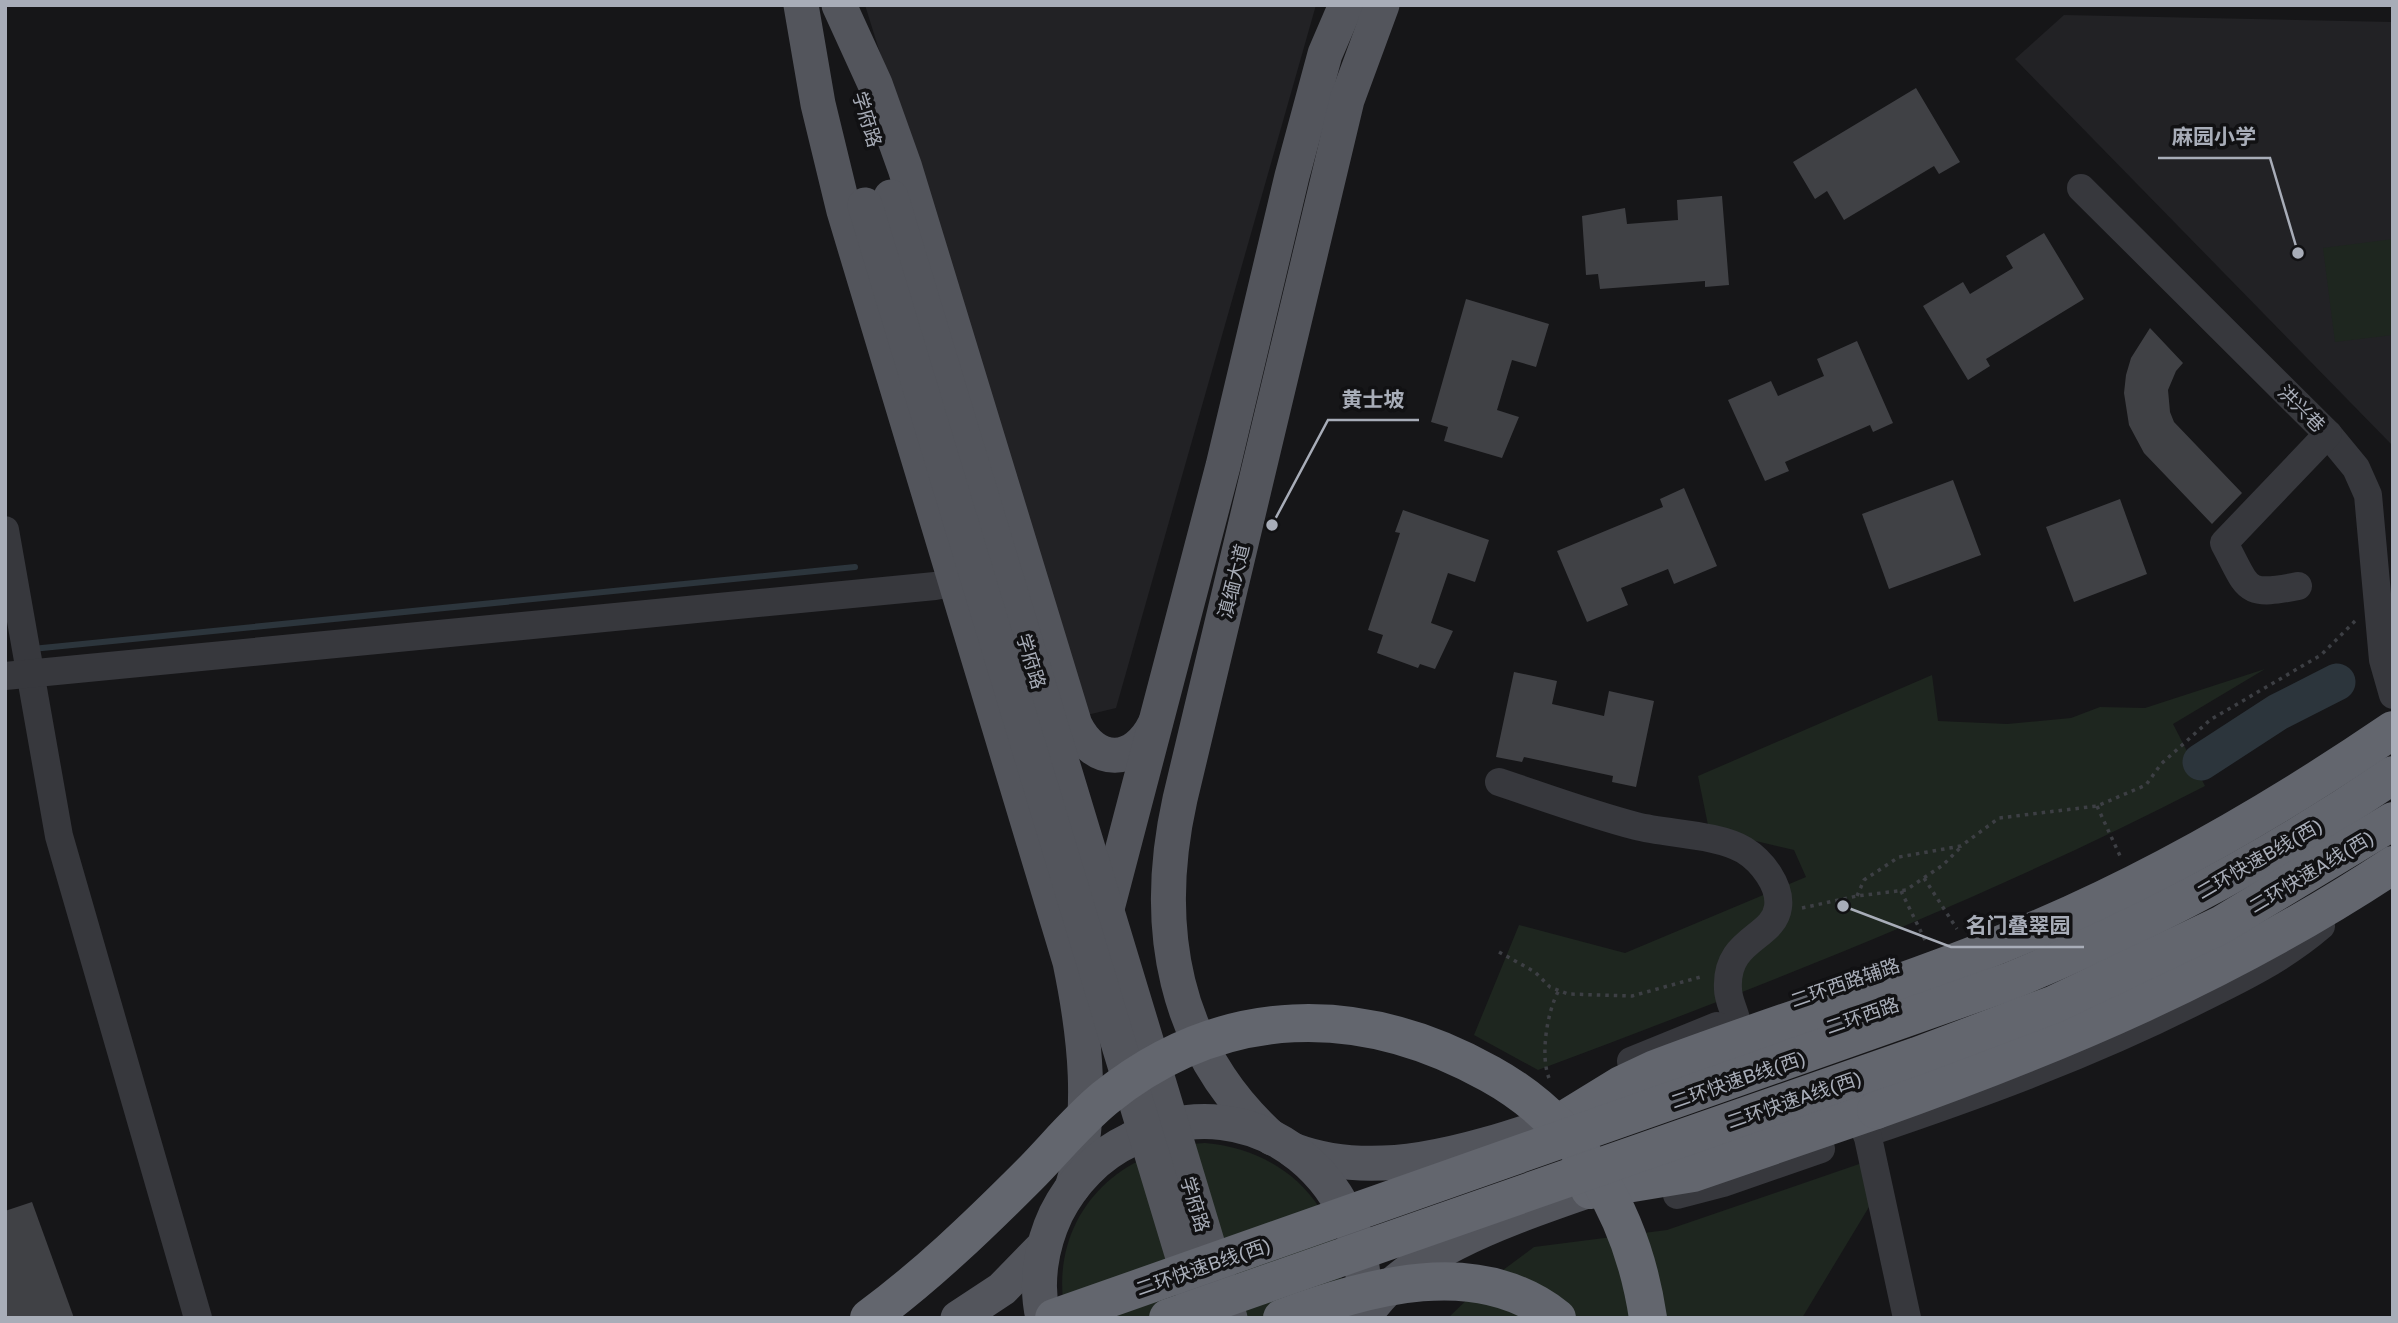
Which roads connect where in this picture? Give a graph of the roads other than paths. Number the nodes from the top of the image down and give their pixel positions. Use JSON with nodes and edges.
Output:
{"nodes":[{"id":1,"x":802,"y":5,"type":"edge"},
{"id":2,"x":834,"y":5,"type":"edge"},
{"id":3,"x":839,"y":5,"type":"edge"},
{"id":4,"x":1346,"y":5,"type":"edge"},
{"id":5,"x":1382,"y":5,"type":"edge"},
{"id":6,"x":2081,"y":188,"type":"dead end"},
{"id":7,"x":878,"y":201,"type":"junction"},
{"id":8,"x":2328,"y":435,"type":"junction"},
{"id":9,"x":5,"y":530,"type":"edge"},
{"id":10,"x":956,"y":582,"type":"junction"},
{"id":11,"x":2298,"y":586,"type":"dead end"},
{"id":12,"x":23,"y":665,"type":"edge"},
{"id":13,"x":1060,"y":679,"type":"junction"},
{"id":14,"x":2393,"y":695,"type":"edge"},
{"id":15,"x":992,"y":702,"type":"junction"},
{"id":16,"x":2393,"y":713,"type":"edge"},
{"id":17,"x":1155,"y":724,"type":"junction"},
{"id":18,"x":2393,"y":730,"type":"edge"},
{"id":19,"x":2393,"y":752,"type":"edge"},
{"id":20,"x":2393,"y":775,"type":"edge"},
{"id":21,"x":1499,"y":782,"type":"dead end"},
{"id":22,"x":2393,"y":821,"type":"edge"},
{"id":23,"x":2393,"y":843,"type":"edge"},
{"id":24,"x":2393,"y":853,"type":"edge"},
{"id":25,"x":2393,"y":866,"type":"edge"},
{"id":26,"x":1736,"y":1020,"type":"junction"},
{"id":27,"x":1084,"y":1059,"type":"junction"},
{"id":28,"x":1564,"y":1120,"type":"junction"},
{"id":29,"x":1871,"y":1122,"type":"junction"},
{"id":30,"x":1282,"y":1144,"type":"junction"},
{"id":31,"x":1072,"y":1188,"type":"junction"},
{"id":32,"x":1192,"y":1190,"type":"junction"},
{"id":33,"x":1590,"y":1190,"type":"junction"},
{"id":34,"x":1044,"y":1246,"type":"junction"},
{"id":35,"x":198,"y":1318,"type":"edge"},
{"id":36,"x":869,"y":1318,"type":"edge"},
{"id":37,"x":958,"y":1318,"type":"edge"},
{"id":38,"x":1043,"y":1318,"type":"edge"},
{"id":39,"x":1054,"y":1318,"type":"edge"},
{"id":40,"x":1168,"y":1318,"type":"edge"},
{"id":41,"x":1201,"y":1318,"type":"edge"},
{"id":42,"x":1230,"y":1318,"type":"edge"},
{"id":43,"x":1243,"y":1318,"type":"edge"},
{"id":44,"x":1282,"y":1318,"type":"edge"},
{"id":45,"x":1363,"y":1318,"type":"edge"},
{"id":46,"x":1557,"y":1318,"type":"edge"},
{"id":47,"x":1648,"y":1318,"type":"edge"},
{"id":48,"x":1907,"y":1318,"type":"edge"}],
"edges":[{"from":1,"to":7,"type":"main road","name":"学府路"},
{"from":1,"to":10,"type":"main road","name":"学府路"},
{"from":2,"to":7,"type":"main road","name":"学府路"},
{"from":3,"to":13,"type":"main road"},
{"from":4,"to":17,"type":"main road","name":"滇缅大道"},
{"from":5,"to":30,"type":"main road","name":"滇缅大道"},
{"from":6,"to":8,"type":"street","name":"洪兴巷"},
{"from":7,"to":32,"type":"main road","name":"学府路","bridge":true},
{"from":7,"to":41,"type":"main road","name":"学府路","bridge":true},
{"from":8,"to":11,"type":"street"},
{"from":8,"to":14,"type":"street","name":"洪兴巷"},
{"from":9,"to":12,"type":"street"},
{"from":10,"to":12,"type":"street"},
{"from":10,"to":15,"type":"main road","name":"学府路"},
{"from":12,"to":35,"type":"street"},
{"from":13,"to":15,"type":"main road"},
{"from":13,"to":17,"type":"main road"},
{"from":15,"to":27,"type":"main road","name":"学府路"},
{"from":16,"to":26,"type":"street","name":"二环西路辅路"},
{"from":17,"to":27,"type":"main road","name":"滇缅大道"},
{"from":18,"to":28,"type":"highway"},
{"from":19,"to":28,"type":"main road","name":"二环西路"},
{"from":20,"to":39,"type":"highway","name":"二环快速B线(西)","bridge":true},
{"from":21,"to":26,"type":"street"},
{"from":22,"to":40,"type":"highway","name":"二环快速A线(西)","bridge":true},
{"from":23,"to":33,"type":"main road"},
{"from":24,"to":29,"type":"street"},
{"from":25,"to":29,"type":"highway","bridge":true},
{"from":26,"to":28,"type":"street","name":"二环西路辅路"},
{"from":27,"to":31,"type":"main road","name":"学府路"},
{"from":28,"to":30,"type":"main road","name":"二环西路"},
{"from":28,"to":33,"type":"main road"},
{"from":29,"to":33,"type":"highway"},
{"from":29,"to":48,"type":"street"},
{"from":30,"to":31,"type":"main road","name":"二环西路"},
{"from":30,"to":45,"type":"main road","name":"滇缅大道"},
{"from":31,"to":34,"type":"main road"},
{"from":32,"to":42,"type":"main road","name":"学府路","bridge":true},
{"from":32,"to":43,"type":"highway","bridge":true},
{"from":33,"to":45,"type":"main road"},
{"from":34,"to":37,"type":"main road"},
{"from":34,"to":38,"type":"main road"},
{"from":36,"to":47,"type":"highway","bridge":true},
{"from":44,"to":46,"type":"highway","bridge":true}]}
